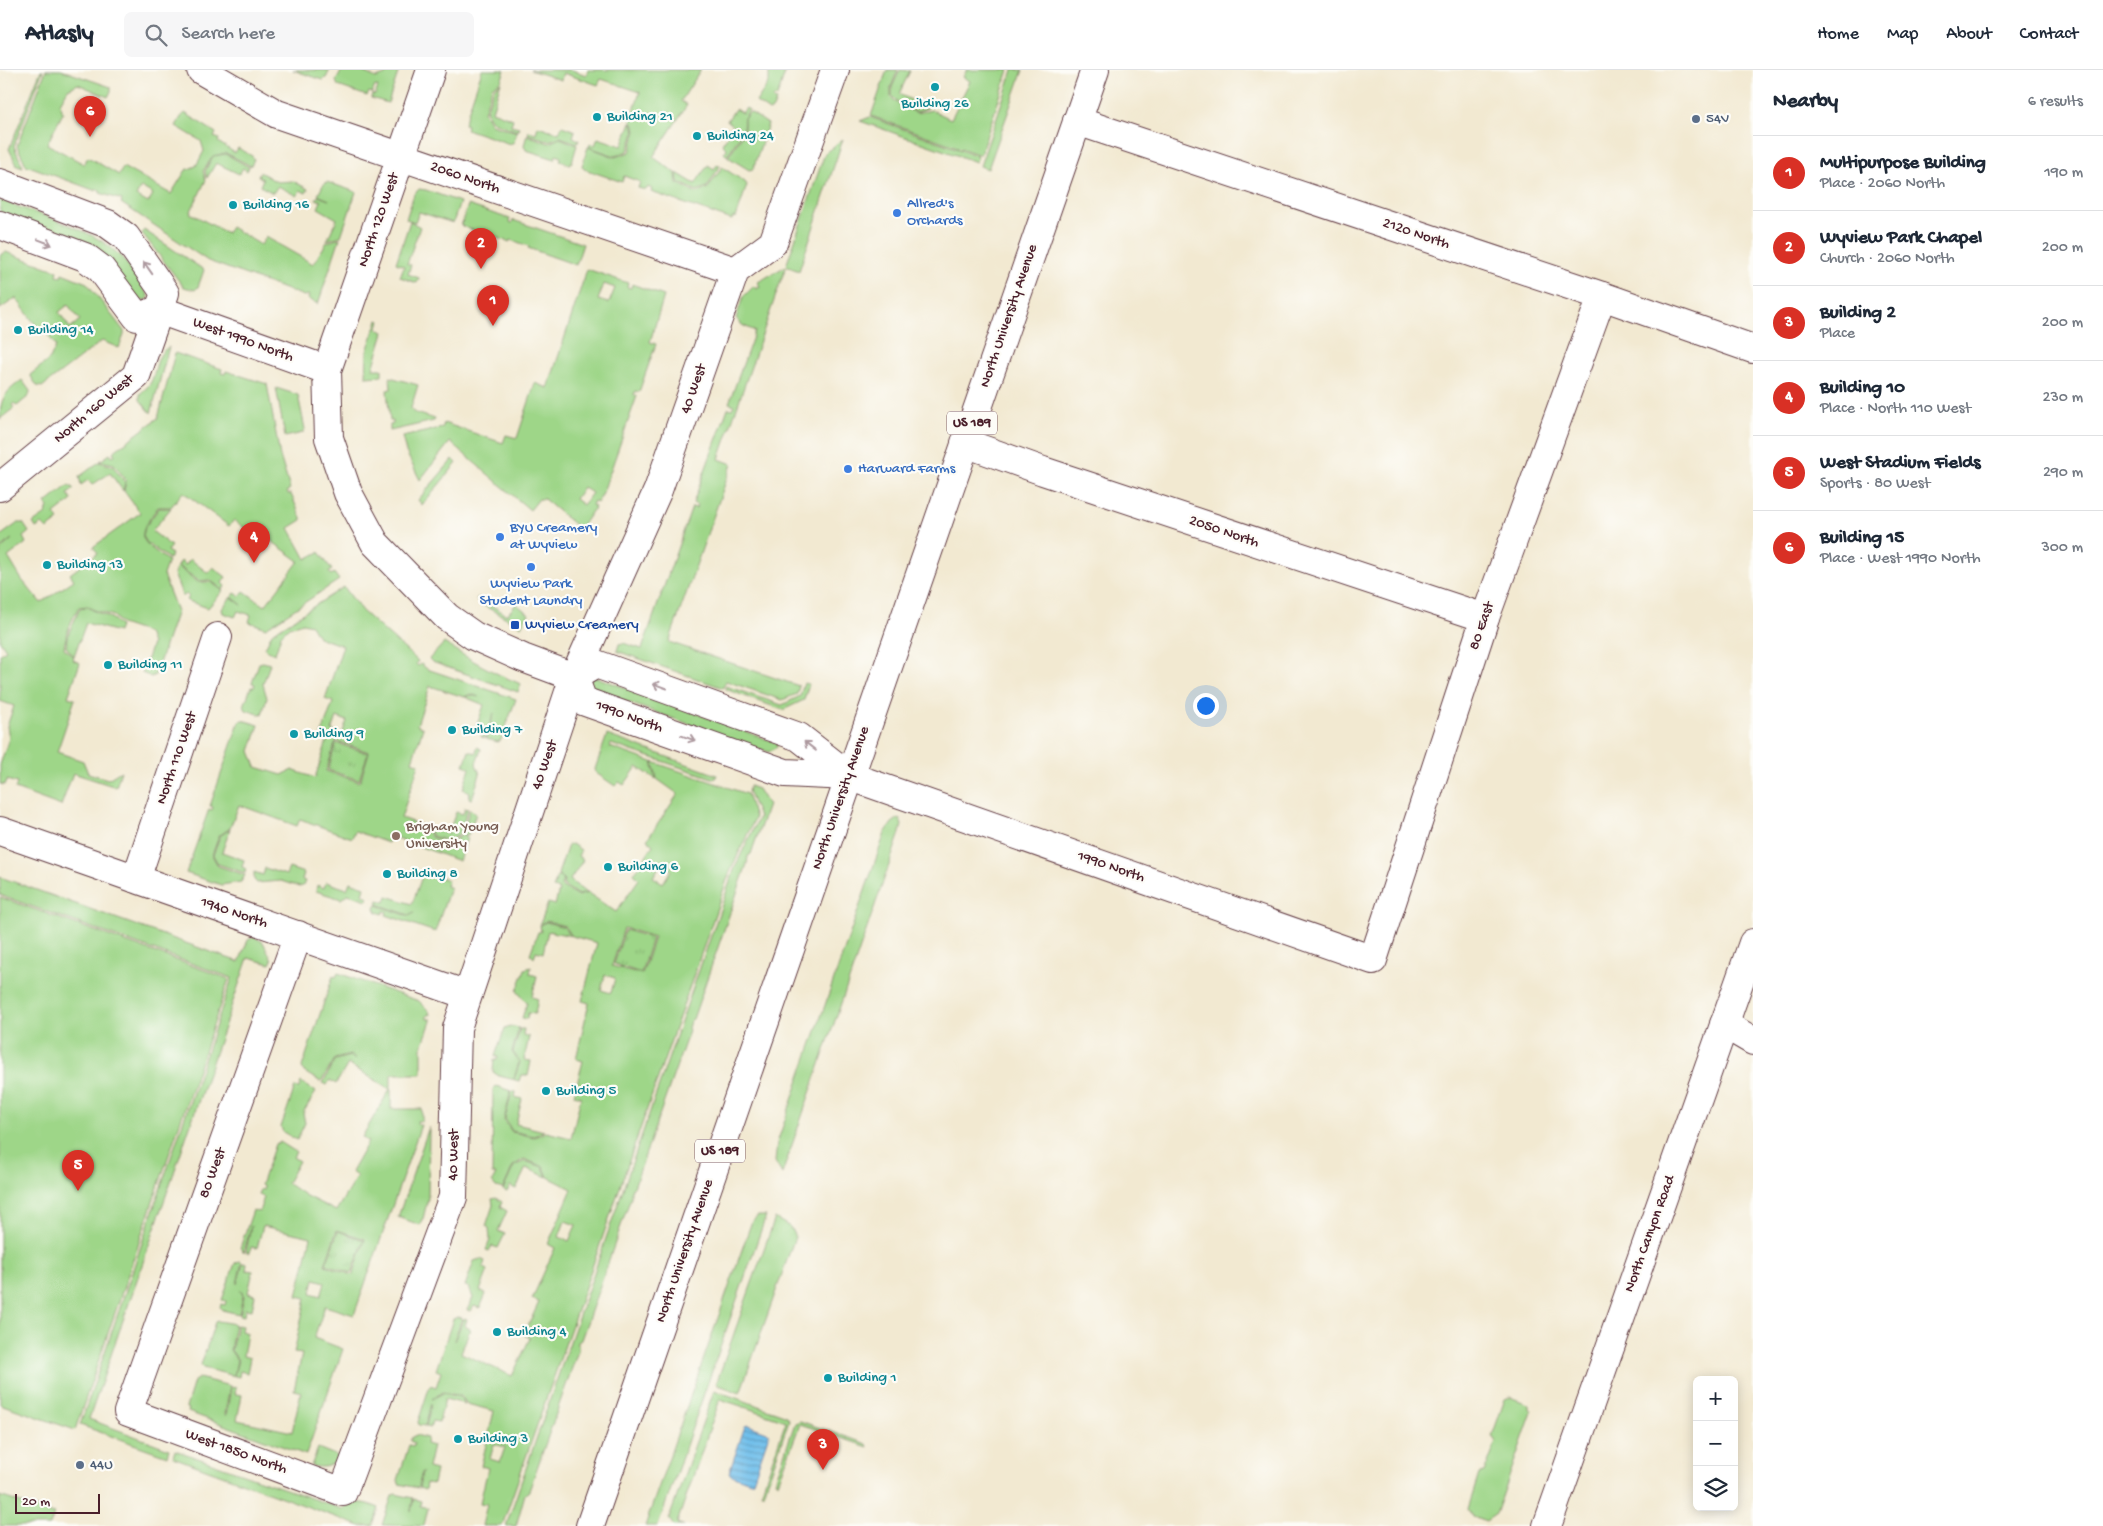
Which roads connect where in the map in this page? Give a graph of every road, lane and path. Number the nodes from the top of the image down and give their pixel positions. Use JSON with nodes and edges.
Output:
{"nodes":[{"id":1,"x":201,"y":70,"type":"edge"},
{"id":2,"x":431,"y":70,"type":"edge"},
{"id":3,"x":835,"y":70,"type":"edge"},
{"id":4,"x":1095,"y":70,"type":"edge"},
{"id":5,"x":1078,"y":121,"type":"junction"},
{"id":6,"x":400,"y":156,"type":"junction"},
{"id":7,"x":0,"y":183,"type":"edge"},
{"id":8,"x":0,"y":224,"type":"edge"},
{"id":9,"x":735,"y":270,"type":"junction"},
{"id":10,"x":1602,"y":296,"type":"junction"},
{"id":11,"x":159,"y":310,"type":"junction"},
{"id":12,"x":1753,"y":349,"type":"edge"},
{"id":13,"x":327,"y":370,"type":"junction"},
{"id":14,"x":965,"y":443,"type":"junction"},
{"id":15,"x":0,"y":487,"type":"edge"},
{"id":16,"x":1485,"y":618,"type":"junction"},
{"id":17,"x":218,"y":637,"type":"dead end"},
{"id":18,"x":574,"y":677,"type":"junction"},
{"id":19,"x":849,"y":776,"type":"junction"},
{"id":20,"x":0,"y":831,"type":"edge"},
{"id":21,"x":136,"y":879,"type":"junction"},
{"id":22,"x":298,"y":935,"type":"junction"},
{"id":23,"x":1753,"y":943,"type":"edge"},
{"id":24,"x":1373,"y":960,"type":"joint"},
{"id":25,"x":467,"y":995,"type":"junction"},
{"id":26,"x":1724,"y":1024,"type":"junction"},
{"id":27,"x":1753,"y":1041,"type":"edge"},
{"id":28,"x":128,"y":1412,"type":"joint"},
{"id":29,"x":343,"y":1492,"type":"joint"},
{"id":30,"x":590,"y":1526,"type":"edge"},
{"id":31,"x":1547,"y":1526,"type":"edge"}],
"edges":[{"from":1,"to":6,"type":"main road","name":"2060 North"},
{"from":2,"to":6,"type":"main road","name":"North 120 West"},
{"from":3,"to":9,"type":"main road"},
{"from":4,"to":5,"type":"main road","name":"North University Avenue","number":"US 189"},
{"from":5,"to":10,"type":"main road","name":"2120 North"},
{"from":5,"to":14,"type":"main road","name":"North University Avenue","number":"US 189"},
{"from":6,"to":9,"type":"main road","name":"2060 North"},
{"from":6,"to":13,"type":"main road","name":"North 120 West"},
{"from":11,"to":7,"type":"main road","one_way":true},
{"from":8,"to":11,"type":"main road","one_way":true},
{"from":9,"to":18,"type":"main road","name":"40 West"},
{"from":10,"to":12,"type":"main road","name":"2120 North"},
{"from":10,"to":16,"type":"main road","name":"80 East"},
{"from":11,"to":13,"type":"main road","name":"West 1990 North"},
{"from":11,"to":15,"type":"main road","name":"North 160 West"},
{"from":13,"to":18,"type":"main road"},
{"from":14,"to":16,"type":"main road","name":"2050 North"},
{"from":14,"to":19,"type":"main road","name":"North University Avenue","number":"US 189"},
{"from":16,"to":24,"type":"main road","name":"80 East"},
{"from":17,"to":21,"type":"main road","name":"North 110 West"},
{"from":18,"to":19,"type":"main road","name":"1990 North","one_way":true},
{"from":19,"to":18,"type":"main road","name":"1990 North","one_way":true},
{"from":18,"to":25,"type":"main road","name":"40 West"},
{"from":19,"to":24,"type":"main road","name":"1990 North"},
{"from":19,"to":30,"type":"main road","name":"North University Avenue","number":"US 189"},
{"from":20,"to":21,"type":"main road","name":"1940 North"},
{"from":21,"to":22,"type":"main road","name":"1940 North"},
{"from":22,"to":25,"type":"main road","name":"1940 North"},
{"from":22,"to":28,"type":"main road","name":"80 West"},
{"from":23,"to":26,"type":"main road","name":"North Canyon Road"},
{"from":25,"to":29,"type":"main road","name":"40 West"},
{"from":26,"to":27,"type":"main road"},
{"from":26,"to":31,"type":"main road","name":"North Canyon Road"},
{"from":28,"to":29,"type":"main road","name":"West 1850 North"}]}
